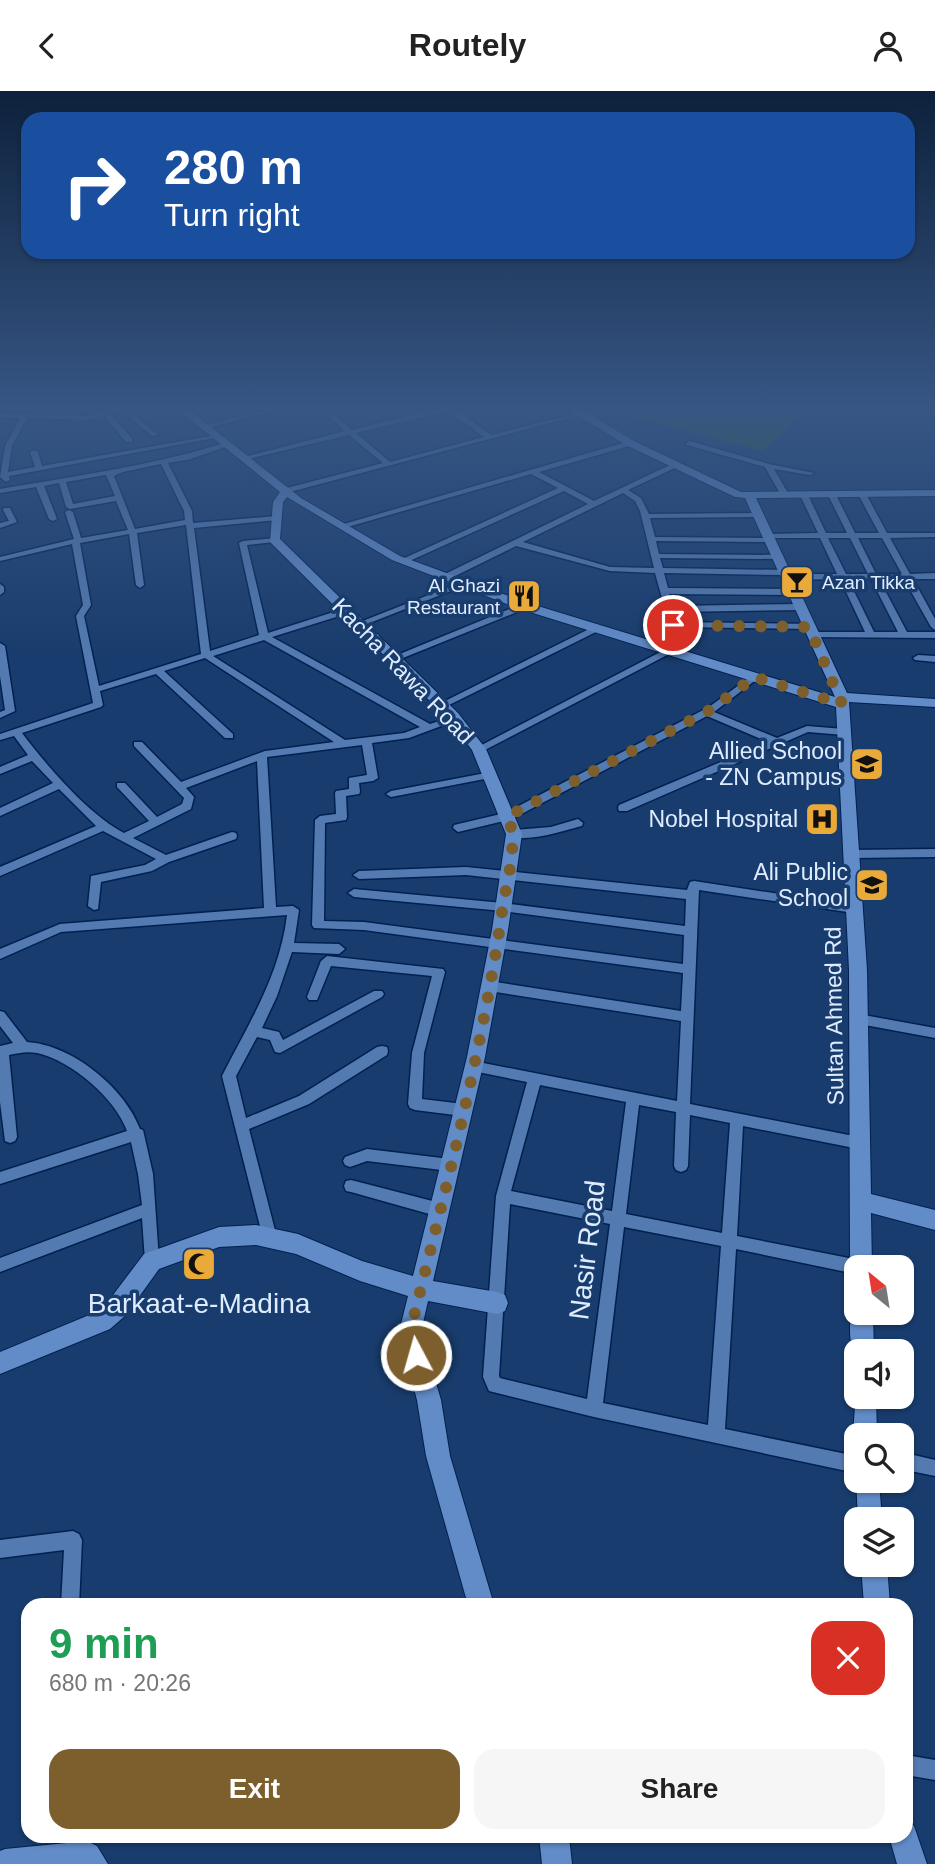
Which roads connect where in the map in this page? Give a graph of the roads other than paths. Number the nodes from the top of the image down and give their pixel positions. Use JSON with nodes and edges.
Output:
{"nodes":[{"id":1,"x":42,"y":491,"type":"edge"},
{"id":2,"x":65,"y":491,"type":"edge"},
{"id":3,"x":115,"y":491,"type":"edge"},
{"id":4,"x":178,"y":491,"type":"edge"},
{"id":5,"x":286,"y":491,"type":"joint"},
{"id":6,"x":463,"y":491,"type":"edge"},
{"id":7,"x":558,"y":491,"type":"edge"},
{"id":8,"x":566,"y":491,"type":"edge"},
{"id":9,"x":621,"y":491,"type":"edge"},
{"id":10,"x":624,"y":491,"type":"edge"},
{"id":11,"x":730,"y":491,"type":"edge"},
{"id":12,"x":783,"y":491,"type":"edge"},
{"id":13,"x":935,"y":493,"type":"edge"},
{"id":14,"x":862,"y":494,"type":"junction"},
{"id":15,"x":749,"y":495,"type":"junction"},
{"id":16,"x":785,"y":495,"type":"junction"},
{"id":17,"x":804,"y":495,"type":"junction"},
{"id":18,"x":832,"y":495,"type":"junction"},
{"id":19,"x":118,"y":498,"type":"junction"},
{"id":20,"x":594,"y":504,"type":"junction"},
{"id":21,"x":7,"y":510,"type":"dead end"},
{"id":22,"x":69,"y":512,"type":"dead end"},
{"id":23,"x":758,"y":515,"type":"junction"},
{"id":24,"x":645,"y":516,"type":"junction"},
{"id":25,"x":277,"y":518,"type":"junction"},
{"id":26,"x":53,"y":519,"type":"dead end"},
{"id":27,"x":190,"y":524,"type":"junction"},
{"id":28,"x":0,"y":526,"type":"edge"},
{"id":29,"x":341,"y":526,"type":"junction"},
{"id":30,"x":129,"y":531,"type":"junction"},
{"id":31,"x":935,"y":535,"type":"edge"},
{"id":32,"x":824,"y":536,"type":"junction"},
{"id":33,"x":854,"y":536,"type":"junction"},
{"id":34,"x":885,"y":536,"type":"junction"},
{"id":35,"x":769,"y":538,"type":"junction"},
{"id":36,"x":651,"y":539,"type":"junction"},
{"id":37,"x":77,"y":540,"type":"junction"},
{"id":38,"x":274,"y":540,"type":"junction"},
{"id":39,"x":516,"y":543,"type":"junction"},
{"id":40,"x":656,"y":556,"type":"junction"},
{"id":41,"x":777,"y":557,"type":"junction"},
{"id":42,"x":0,"y":559,"type":"edge"},
{"id":43,"x":402,"y":561,"type":"junction"},
{"id":44,"x":659,"y":572,"type":"junction"},
{"id":45,"x":785,"y":575,"type":"junction"},
{"id":46,"x":843,"y":576,"type":"junction"},
{"id":47,"x":874,"y":576,"type":"junction"},
{"id":48,"x":908,"y":576,"type":"junction"},
{"id":49,"x":935,"y":576,"type":"edge"},
{"id":50,"x":444,"y":578,"type":"junction"},
{"id":51,"x":140,"y":585,"type":"dead end"},
{"id":52,"x":462,"y":585,"type":"junction"},
{"id":53,"x":664,"y":591,"type":"junction"},
{"id":54,"x":793,"y":592,"type":"junction"},
{"id":55,"x":524,"y":606,"type":"junction"},
{"id":56,"x":800,"y":607,"type":"junction"},
{"id":57,"x":669,"y":609,"type":"junction"},
{"id":58,"x":346,"y":611,"type":"junction"},
{"id":59,"x":359,"y":624,"type":"junction"},
{"id":60,"x":935,"y":627,"type":"edge"},
{"id":61,"x":597,"y":628,"type":"junction"},
{"id":62,"x":811,"y":631,"type":"junction"},
{"id":63,"x":870,"y":634,"type":"junction"},
{"id":64,"x":903,"y":634,"type":"junction"},
{"id":65,"x":935,"y":635,"type":"edge"},
{"id":66,"x":264,"y":636,"type":"junction"},
{"id":67,"x":670,"y":650,"type":"junction"},
{"id":68,"x":0,"y":651,"type":"edge"},
{"id":69,"x":206,"y":655,"type":"junction"},
{"id":70,"x":395,"y":658,"type":"junction"},
{"id":71,"x":918,"y":658,"type":"dead end"},
{"id":72,"x":935,"y":659,"type":"edge"},
{"id":73,"x":157,"y":670,"type":"junction"},
{"id":74,"x":754,"y":677,"type":"junction"},
{"id":75,"x":3,"y":687,"type":"edge"},
{"id":76,"x":95,"y":690,"type":"junction"},
{"id":77,"x":842,"y":701,"type":"junction"},
{"id":78,"x":935,"y":703,"type":"edge"},
{"id":79,"x":442,"y":705,"type":"junction"},
{"id":80,"x":706,"y":712,"type":"junction"},
{"id":81,"x":0,"y":715,"type":"edge"},
{"id":82,"x":455,"y":719,"type":"junction"},
{"id":83,"x":429,"y":729,"type":"junction"},
{"id":84,"x":844,"y":732,"type":"junction"},
{"id":85,"x":17,"y":733,"type":"junction"},
{"id":86,"x":229,"y":736,"type":"dead end"},
{"id":87,"x":0,"y":737,"type":"edge"},
{"id":88,"x":366,"y":740,"type":"junction"},
{"id":89,"x":341,"y":742,"type":"junction"},
{"id":90,"x":777,"y":742,"type":"junction"},
{"id":91,"x":138,"y":744,"type":"dead end"},
{"id":92,"x":479,"y":749,"type":"junction"},
{"id":93,"x":262,"y":755,"type":"junction"},
{"id":94,"x":34,"y":756,"type":"junction"},
{"id":95,"x":0,"y":771,"type":"edge"},
{"id":96,"x":491,"y":775,"type":"junction"},
{"id":97,"x":60,"y":784,"type":"junction"},
{"id":98,"x":121,"y":785,"type":"dead end"},
{"id":99,"x":179,"y":787,"type":"junction"},
{"id":100,"x":391,"y":794,"type":"dead end"},
{"id":101,"x":623,"y":808,"type":"dead end"},
{"id":102,"x":0,"y":812,"type":"edge"},
{"id":103,"x":156,"y":822,"type":"junction"},
{"id":104,"x":578,"y":823,"type":"dead end"},
{"id":105,"x":511,"y":825,"type":"junction"},
{"id":106,"x":103,"y":827,"type":"junction"},
{"id":107,"x":458,"y":828,"type":"dead end"},
{"id":108,"x":232,"y":836,"type":"dead end"},
{"id":109,"x":126,"y":837,"type":"junction"},
{"id":110,"x":935,"y":853,"type":"edge"},
{"id":111,"x":851,"y":854,"type":"junction"},
{"id":112,"x":165,"y":859,"type":"junction"},
{"id":113,"x":0,"y":872,"type":"edge"},
{"id":114,"x":359,"y":875,"type":"dead end"},
{"id":115,"x":508,"y":876,"type":"junction"},
{"id":116,"x":354,"y":893,"type":"dead end"},
{"id":117,"x":692,"y":895,"type":"junction"},
{"id":118,"x":94,"y":906,"type":"dead end"},
{"id":119,"x":503,"y":907,"type":"junction"},
{"id":120,"x":854,"y":909,"type":"junction"},
{"id":121,"x":270,"y":910,"type":"junction"},
{"id":122,"x":691,"y":931,"type":"junction"},
{"id":123,"x":498,"y":943,"type":"junction"},
{"id":124,"x":288,"y":947,"type":"junction"},
{"id":125,"x":339,"y":949,"type":"dead end"},
{"id":126,"x":0,"y":954,"type":"edge"},
{"id":127,"x":689,"y":969,"type":"junction"},
{"id":128,"x":489,"y":986,"type":"junction"},
{"id":129,"x":378,"y":994,"type":"dead end"},
{"id":130,"x":313,"y":997,"type":"dead end"},
{"id":131,"x":0,"y":1016,"type":"edge"},
{"id":132,"x":687,"y":1017,"type":"junction"},
{"id":133,"x":858,"y":1019,"type":"junction"},
{"id":134,"x":254,"y":1031,"type":"junction"},
{"id":135,"x":935,"y":1033,"type":"edge"},
{"id":136,"x":22,"y":1045,"type":"junction"},
{"id":137,"x":1,"y":1051,"type":"edge"},
{"id":138,"x":382,"y":1051,"type":"dead end"},
{"id":139,"x":473,"y":1066,"type":"junction"},
{"id":140,"x":535,"y":1079,"type":"junction"},
{"id":141,"x":633,"y":1098,"type":"junction"},
{"id":142,"x":683,"y":1108,"type":"junction"},
{"id":143,"x":463,"y":1110,"type":"junction"},
{"id":144,"x":737,"y":1119,"type":"junction"},
{"id":145,"x":242,"y":1126,"type":"junction"},
{"id":146,"x":138,"y":1134,"type":"junction"},
{"id":147,"x":10,"y":1137,"type":"dead end"},
{"id":148,"x":859,"y":1143,"type":"junction"},
{"id":149,"x":350,"y":1161,"type":"dead end"},
{"id":150,"x":450,"y":1165,"type":"junction"},
{"id":151,"x":681,"y":1166,"type":"dead end"},
{"id":152,"x":0,"y":1178,"type":"edge"},
{"id":153,"x":351,"y":1187,"type":"dead end"},
{"id":154,"x":503,"y":1196,"type":"junction"},
{"id":155,"x":860,"y":1201,"type":"junction"},
{"id":156,"x":149,"y":1209,"type":"junction"},
{"id":157,"x":440,"y":1210,"type":"junction"},
{"id":158,"x":618,"y":1219,"type":"junction"},
{"id":159,"x":935,"y":1220,"type":"edge"},
{"id":160,"x":270,"y":1238,"type":"junction"},
{"id":161,"x":729,"y":1241,"type":"junction"},
{"id":162,"x":860,"y":1255,"type":"edge"},
{"id":163,"x":152,"y":1261,"type":"junction"},
{"id":164,"x":844,"y":1264,"type":"edge"},
{"id":165,"x":0,"y":1265,"type":"edge"},
{"id":166,"x":421,"y":1289,"type":"junction"},
{"id":167,"x":497,"y":1303,"type":"junction"},
{"id":168,"x":0,"y":1363,"type":"edge"},
{"id":169,"x":594,"y":1409,"type":"junction"},
{"id":170,"x":716,"y":1435,"type":"junction"},
{"id":171,"x":844,"y":1462,"type":"edge"},
{"id":172,"x":914,"y":1463,"type":"edge"},
{"id":173,"x":935,"y":1468,"type":"edge"},
{"id":174,"x":0,"y":1549,"type":"edge"},
{"id":175,"x":875,"y":1577,"type":"edge"},
{"id":176,"x":70,"y":1598,"type":"edge"},
{"id":177,"x":479,"y":1598,"type":"edge"},
{"id":178,"x":876,"y":1598,"type":"edge"},
{"id":179,"x":913,"y":1766,"type":"edge"},
{"id":180,"x":935,"y":1770,"type":"edge"},
{"id":181,"x":555,"y":1843,"type":"edge"},
{"id":182,"x":906,"y":1843,"type":"edge"},
{"id":183,"x":89,"y":1852,"type":"edge"},
{"id":184,"x":5,"y":1864,"type":"edge"},
{"id":185,"x":558,"y":1864,"type":"edge"},
{"id":186,"x":912,"y":1864,"type":"edge"}],
"edges":[{"from":1,"to":26,"type":"street"},
{"from":2,"to":19,"type":"street"},
{"from":3,"to":19,"type":"street"},
{"from":4,"to":27,"type":"street"},
{"from":5,"to":25,"type":"street"},
{"from":5,"to":29,"type":"street"},
{"from":6,"to":29,"type":"street"},
{"from":7,"to":43,"type":"street"},
{"from":8,"to":20,"type":"street"},
{"from":9,"to":20,"type":"street"},
{"from":10,"to":24,"type":"street"},
{"from":11,"to":15,"type":"street"},
{"from":12,"to":16,"type":"street"},
{"from":13,"to":14,"type":"street"},
{"from":14,"to":18,"type":"street"},
{"from":14,"to":34,"type":"street"},
{"from":15,"to":16,"type":"street"},
{"from":15,"to":23,"type":"street"},
{"from":16,"to":17,"type":"street"},
{"from":17,"to":18,"type":"street"},
{"from":17,"to":32,"type":"street"},
{"from":18,"to":33,"type":"street"},
{"from":19,"to":30,"type":"street"},
{"from":20,"to":39,"type":"street"},
{"from":21,"to":28,"type":"street"},
{"from":22,"to":37,"type":"street"},
{"from":23,"to":24,"type":"street"},
{"from":23,"to":35,"type":"street"},
{"from":24,"to":36,"type":"street"},
{"from":25,"to":27,"type":"street"},
{"from":25,"to":38,"type":"street"},
{"from":27,"to":30,"type":"street"},
{"from":27,"to":69,"type":"street"},
{"from":29,"to":43,"type":"street"},
{"from":30,"to":37,"type":"street"},
{"from":30,"to":51,"type":"street"},
{"from":31,"to":34,"type":"street"},
{"from":32,"to":33,"type":"street"},
{"from":32,"to":35,"type":"street"},
{"from":32,"to":46,"type":"street"},
{"from":33,"to":34,"type":"street"},
{"from":33,"to":47,"type":"street"},
{"from":34,"to":48,"type":"street"},
{"from":35,"to":36,"type":"street"},
{"from":35,"to":41,"type":"street"},
{"from":36,"to":40,"type":"street"},
{"from":37,"to":42,"type":"street"},
{"from":37,"to":76,"type":"street"},
{"from":38,"to":58,"type":"street","name":"Kacha Rawa Road"},
{"from":38,"to":66,"type":"street"},
{"from":39,"to":44,"type":"street"},
{"from":39,"to":50,"type":"street"},
{"from":40,"to":41,"type":"street"},
{"from":40,"to":44,"type":"street"},
{"from":41,"to":45,"type":"street"},
{"from":43,"to":50,"type":"street"},
{"from":44,"to":45,"type":"street"},
{"from":44,"to":53,"type":"street"},
{"from":45,"to":46,"type":"street"},
{"from":45,"to":54,"type":"street"},
{"from":46,"to":47,"type":"street"},
{"from":46,"to":63,"type":"street"},
{"from":47,"to":48,"type":"street"},
{"from":47,"to":64,"type":"street"},
{"from":48,"to":49,"type":"street"},
{"from":48,"to":60,"type":"street"},
{"from":50,"to":52,"type":"street"},
{"from":52,"to":55,"type":"street"},
{"from":52,"to":59,"type":"street"},
{"from":53,"to":54,"type":"street"},
{"from":53,"to":57,"type":"street"},
{"from":54,"to":56,"type":"street"},
{"from":55,"to":61,"type":"street"},
{"from":55,"to":70,"type":"street"},
{"from":56,"to":57,"type":"street"},
{"from":56,"to":62,"type":"street"},
{"from":57,"to":62,"type":"street"},
{"from":58,"to":59,"type":"street","name":"Kacha Rawa Road"},
{"from":58,"to":66,"type":"street"},
{"from":59,"to":70,"type":"street","name":"Kacha Rawa Road"},
{"from":61,"to":67,"type":"street"},
{"from":61,"to":79,"type":"street"},
{"from":62,"to":63,"type":"street"},
{"from":62,"to":77,"type":"street"},
{"from":63,"to":64,"type":"street"},
{"from":64,"to":65,"type":"street"},
{"from":66,"to":69,"type":"street"},
{"from":66,"to":83,"type":"street"},
{"from":67,"to":74,"type":"street"},
{"from":67,"to":92,"type":"street"},
{"from":68,"to":75,"type":"street"},
{"from":69,"to":73,"type":"street"},
{"from":69,"to":89,"type":"street"},
{"from":70,"to":79,"type":"street","name":"Kacha Rawa Road"},
{"from":71,"to":72,"type":"street"},
{"from":73,"to":76,"type":"street"},
{"from":73,"to":86,"type":"street"},
{"from":74,"to":77,"type":"street"},
{"from":74,"to":80,"type":"street"},
{"from":75,"to":81,"type":"street"},
{"from":76,"to":85,"type":"street"},
{"from":77,"to":78,"type":"street"},
{"from":77,"to":84,"type":"street","name":"Sultan Ahmed Rd"},
{"from":79,"to":82,"type":"street","name":"Kacha Rawa Road"},
{"from":80,"to":90,"type":"street"},
{"from":80,"to":105,"type":"street"},
{"from":82,"to":83,"type":"street"},
{"from":82,"to":92,"type":"street","name":"Kacha Rawa Road"},
{"from":83,"to":88,"type":"street"},
{"from":84,"to":90,"type":"street"},
{"from":84,"to":111,"type":"street","name":"Sultan Ahmed Rd"},
{"from":85,"to":87,"type":"street"},
{"from":85,"to":94,"type":"street"},
{"from":88,"to":89,"type":"street"},
{"from":88,"to":123,"type":"street"},
{"from":89,"to":93,"type":"street"},
{"from":90,"to":101,"type":"street"},
{"from":91,"to":99,"type":"street"},
{"from":92,"to":96,"type":"street","name":"Kacha Rawa Road"},
{"from":93,"to":99,"type":"street"},
{"from":93,"to":121,"type":"street"},
{"from":94,"to":95,"type":"street"},
{"from":94,"to":97,"type":"street"},
{"from":96,"to":100,"type":"street"},
{"from":96,"to":105,"type":"street","name":"Kacha Rawa Road"},
{"from":97,"to":102,"type":"street"},
{"from":97,"to":106,"type":"street"},
{"from":98,"to":103,"type":"street"},
{"from":99,"to":103,"type":"street"},
{"from":103,"to":109,"type":"street"},
{"from":104,"to":105,"type":"street"},
{"from":105,"to":107,"type":"street"},
{"from":105,"to":115,"type":"street"},
{"from":106,"to":109,"type":"street"},
{"from":106,"to":113,"type":"street"},
{"from":108,"to":112,"type":"street"},
{"from":109,"to":112,"type":"street"},
{"from":110,"to":111,"type":"street"},
{"from":111,"to":120,"type":"street","name":"Sultan Ahmed Rd"},
{"from":112,"to":118,"type":"street"},
{"from":114,"to":115,"type":"street"},
{"from":115,"to":117,"type":"street"},
{"from":115,"to":119,"type":"street"},
{"from":116,"to":119,"type":"street"},
{"from":117,"to":120,"type":"street"},
{"from":117,"to":122,"type":"street"},
{"from":119,"to":122,"type":"street"},
{"from":119,"to":123,"type":"street"},
{"from":120,"to":133,"type":"street","name":"Sultan Ahmed Rd"},
{"from":121,"to":124,"type":"street"},
{"from":121,"to":126,"type":"street"},
{"from":122,"to":127,"type":"street"},
{"from":123,"to":127,"type":"street"},
{"from":123,"to":128,"type":"street"},
{"from":124,"to":125,"type":"street"},
{"from":124,"to":134,"type":"street"},
{"from":127,"to":132,"type":"street"},
{"from":128,"to":132,"type":"street"},
{"from":128,"to":139,"type":"street"},
{"from":129,"to":134,"type":"street"},
{"from":130,"to":143,"type":"street"},
{"from":131,"to":136,"type":"street"},
{"from":132,"to":142,"type":"street"},
{"from":133,"to":135,"type":"street"},
{"from":133,"to":148,"type":"street","name":"Sultan Ahmed Rd"},
{"from":134,"to":145,"type":"street"},
{"from":136,"to":137,"type":"street"},
{"from":136,"to":146,"type":"street"},
{"from":137,"to":147,"type":"street"},
{"from":138,"to":145,"type":"street"},
{"from":139,"to":140,"type":"street"},
{"from":139,"to":143,"type":"street"},
{"from":140,"to":141,"type":"street"},
{"from":140,"to":154,"type":"street"},
{"from":141,"to":142,"type":"street"},
{"from":141,"to":158,"type":"street","name":"Nasir Road"},
{"from":142,"to":144,"type":"street"},
{"from":142,"to":151,"type":"street"},
{"from":143,"to":150,"type":"street"},
{"from":144,"to":148,"type":"street"},
{"from":144,"to":161,"type":"street"},
{"from":145,"to":160,"type":"street"},
{"from":146,"to":152,"type":"street"},
{"from":146,"to":156,"type":"street"},
{"from":148,"to":155,"type":"street","name":"Sultan Ahmed Rd"},
{"from":149,"to":150,"type":"street"},
{"from":150,"to":157,"type":"street"},
{"from":153,"to":157,"type":"street"},
{"from":154,"to":158,"type":"street"},
{"from":154,"to":167,"type":"street"},
{"from":155,"to":159,"type":"street"},
{"from":155,"to":162,"type":"street","name":"Sultan Ahmed Rd"},
{"from":156,"to":163,"type":"street"},
{"from":156,"to":165,"type":"street"},
{"from":157,"to":166,"type":"street"},
{"from":158,"to":161,"type":"street"},
{"from":158,"to":169,"type":"street","name":"Nasir Road"},
{"from":160,"to":163,"type":"street"},
{"from":160,"to":166,"type":"street"},
{"from":161,"to":164,"type":"street"},
{"from":161,"to":170,"type":"street"},
{"from":163,"to":168,"type":"street"},
{"from":166,"to":167,"type":"street"},
{"from":166,"to":177,"type":"street"},
{"from":167,"to":169,"type":"street"},
{"from":169,"to":170,"type":"street"},
{"from":170,"to":171,"type":"street"},
{"from":172,"to":173,"type":"street"},
{"from":174,"to":176,"type":"street"},
{"from":175,"to":178,"type":"street"},
{"from":179,"to":180,"type":"street"},
{"from":181,"to":185,"type":"street"},
{"from":182,"to":186,"type":"street"},
{"from":183,"to":184,"type":"street"}]}
